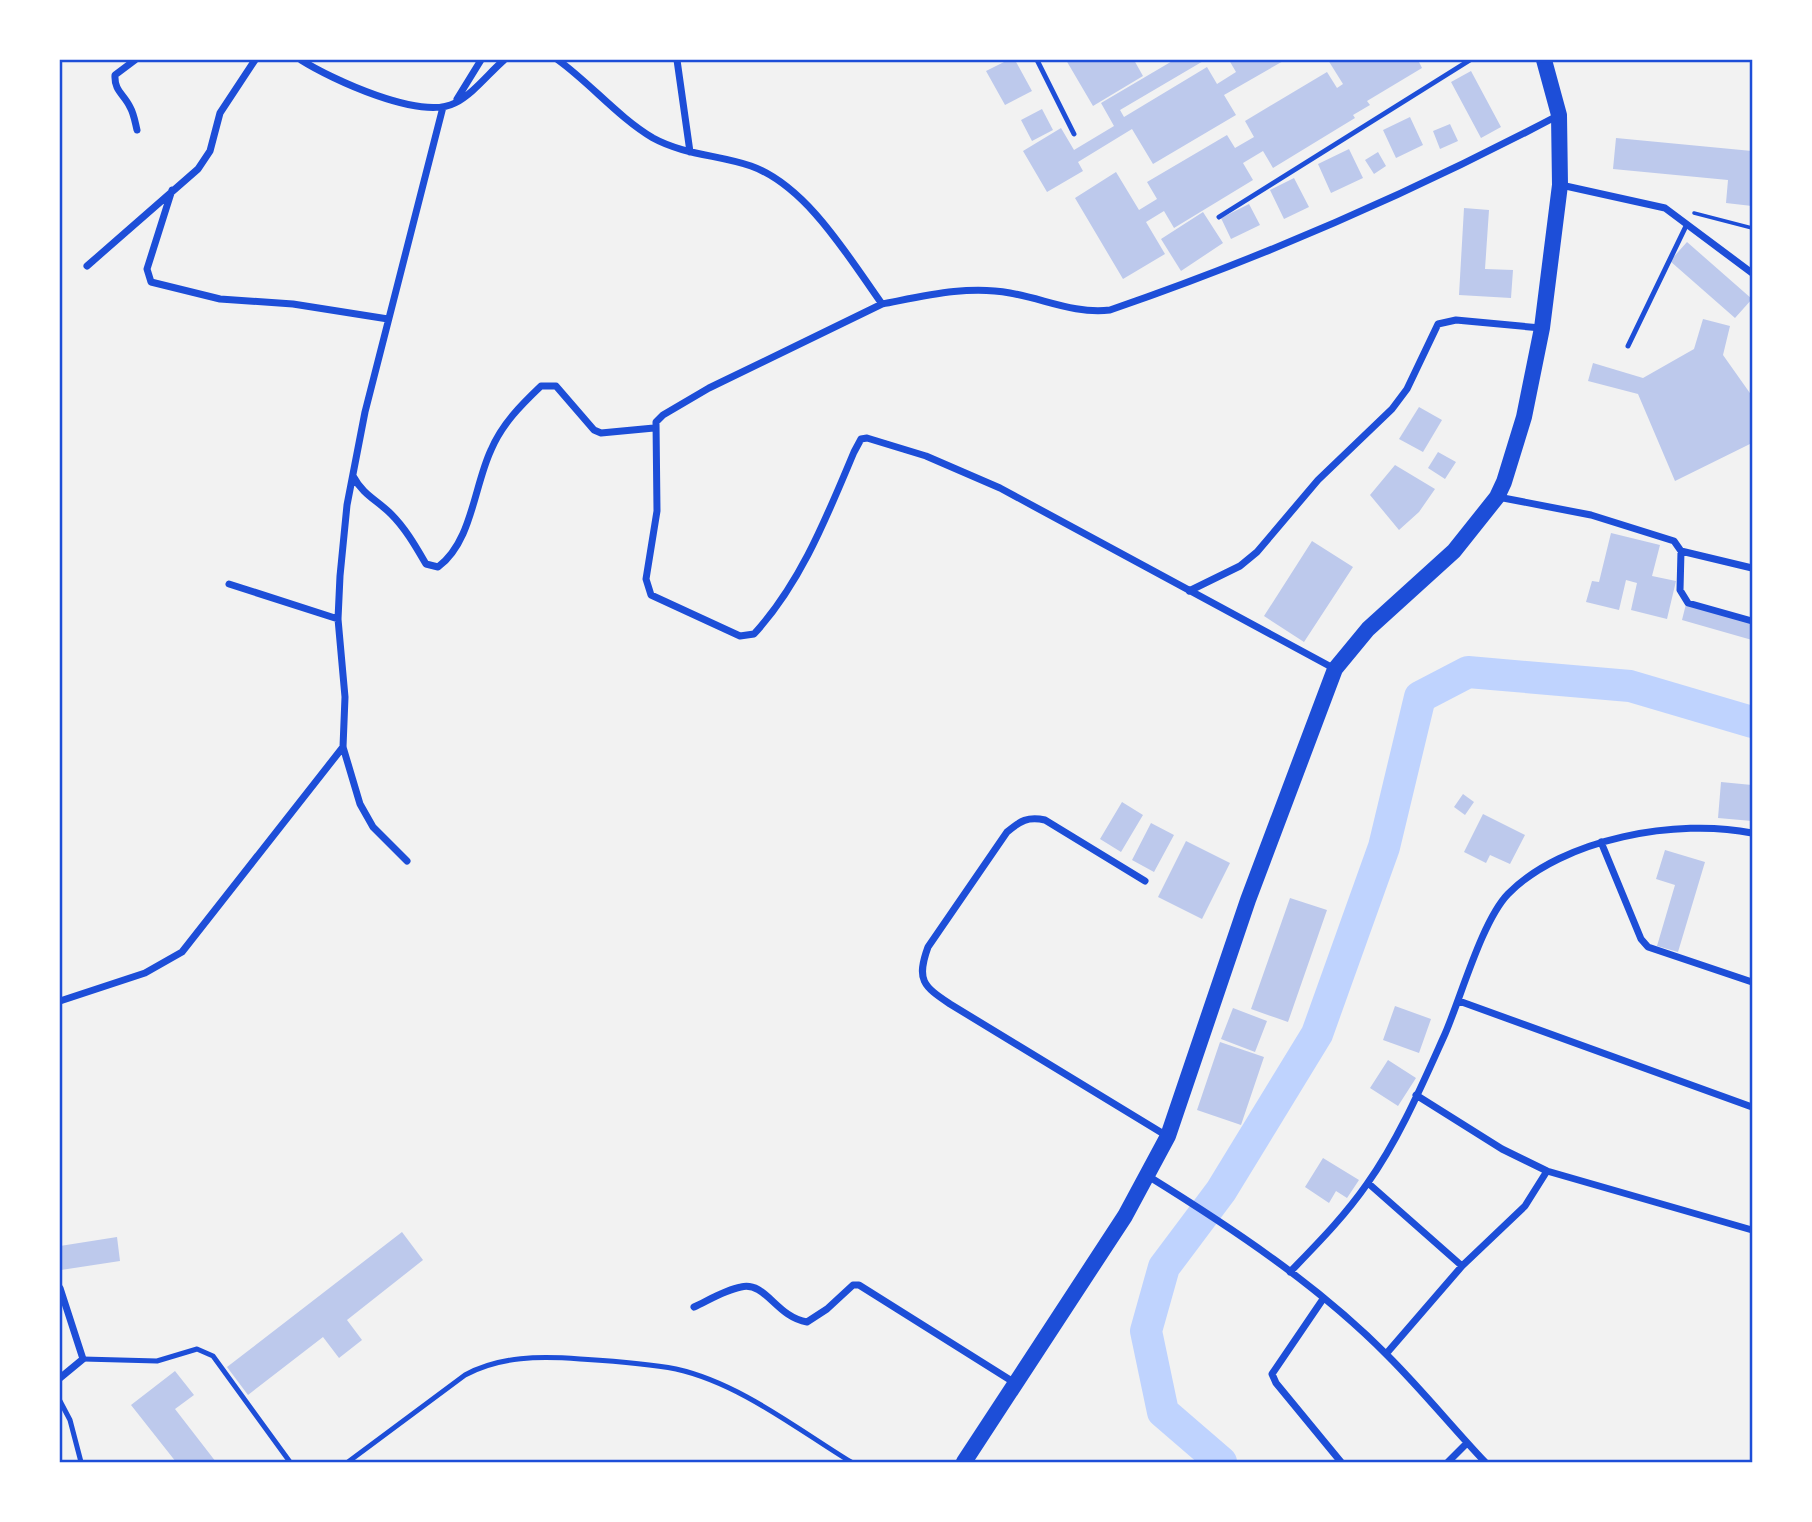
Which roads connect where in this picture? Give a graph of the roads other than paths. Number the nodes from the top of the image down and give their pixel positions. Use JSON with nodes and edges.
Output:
{"nodes":[{"id":1,"x":135,"y":60,"type":"edge"},
{"id":2,"x":255,"y":60,"type":"edge"},
{"id":3,"x":301,"y":60,"type":"edge"},
{"id":4,"x":481,"y":60,"type":"edge"},
{"id":5,"x":504,"y":60,"type":"edge"},
{"id":6,"x":558,"y":60,"type":"edge"},
{"id":7,"x":677,"y":60,"type":"edge"},
{"id":8,"x":1037,"y":60,"type":"edge"},
{"id":9,"x":1470,"y":60,"type":"edge"},
{"id":10,"x":1544,"y":60,"type":"edge"},
{"id":11,"x":455,"y":103,"type":"junction"},
{"id":12,"x":443,"y":107,"type":"junction"},
{"id":13,"x":1559,"y":115,"type":"junction"},
{"id":14,"x":137,"y":130,"type":"dead end"},
{"id":15,"x":1074,"y":134,"type":"dead end"},
{"id":16,"x":690,"y":152,"type":"junction"},
{"id":17,"x":1560,"y":185,"type":"junction"},
{"id":18,"x":172,"y":190,"type":"junction"},
{"id":19,"x":1219,"y":217,"type":"dead end"},
{"id":20,"x":1686,"y":226,"type":"junction"},
{"id":21,"x":87,"y":266,"type":"dead end"},
{"id":22,"x":1752,"y":273,"type":"edge"},
{"id":23,"x":882,"y":304,"type":"junction"},
{"id":24,"x":387,"y":319,"type":"junction"},
{"id":25,"x":1542,"y":328,"type":"junction"},
{"id":26,"x":1628,"y":346,"type":"dead end"},
{"id":27,"x":654,"y":428,"type":"junction"},
{"id":28,"x":353,"y":474,"type":"junction"},
{"id":29,"x":1497,"y":497,"type":"junction"},
{"id":30,"x":1682,"y":551,"type":"junction"},
{"id":31,"x":1752,"y":568,"type":"edge"},
{"id":32,"x":229,"y":584,"type":"dead end"},
{"id":33,"x":1189,"y":591,"type":"junction"},
{"id":34,"x":338,"y":619,"type":"junction"},
{"id":35,"x":1752,"y":621,"type":"edge"},
{"id":36,"x":1335,"y":669,"type":"junction"},
{"id":37,"x":342,"y":747,"type":"junction"},
{"id":38,"x":1752,"y":833,"type":"edge"},
{"id":39,"x":1601,"y":842,"type":"junction"},
{"id":40,"x":407,"y":861,"type":"dead end"},
{"id":41,"x":1145,"y":881,"type":"dead end"},
{"id":42,"x":1752,"y":982,"type":"edge"},
{"id":43,"x":60,"y":1001,"type":"edge"},
{"id":44,"x":1459,"y":1001,"type":"junction"},
{"id":45,"x":1416,"y":1095,"type":"junction"},
{"id":46,"x":1752,"y":1107,"type":"edge"},
{"id":47,"x":1168,"y":1136,"type":"junction"},
{"id":48,"x":1547,"y":1171,"type":"junction"},
{"id":49,"x":1148,"y":1176,"type":"junction"},
{"id":50,"x":1368,"y":1183,"type":"junction"},
{"id":51,"x":1752,"y":1230,"type":"edge"},
{"id":52,"x":1462,"y":1266,"type":"junction"},
{"id":53,"x":1290,"y":1272,"type":"junction"},
{"id":54,"x":60,"y":1288,"type":"edge"},
{"id":55,"x":1323,"y":1299,"type":"junction"},
{"id":56,"x":694,"y":1307,"type":"dead end"},
{"id":57,"x":1386,"y":1354,"type":"junction"},
{"id":58,"x":83,"y":1359,"type":"junction"},
{"id":59,"x":60,"y":1378,"type":"edge"},
{"id":60,"x":1015,"y":1383,"type":"junction"},
{"id":61,"x":60,"y":1401,"type":"edge"},
{"id":62,"x":1467,"y":1443,"type":"junction"},
{"id":63,"x":81,"y":1462,"type":"edge"},
{"id":64,"x":290,"y":1462,"type":"edge"},
{"id":65,"x":348,"y":1462,"type":"edge"},
{"id":66,"x":851,"y":1462,"type":"edge"},
{"id":67,"x":964,"y":1462,"type":"edge"},
{"id":68,"x":1341,"y":1462,"type":"edge"},
{"id":69,"x":1448,"y":1462,"type":"edge"},
{"id":70,"x":1485,"y":1462,"type":"edge"}],
"edges":[{"from":1,"to":14,"type":"street"},
{"from":2,"to":18,"type":"street"},
{"from":3,"to":12,"type":"street"},
{"from":4,"to":11,"type":"street"},
{"from":5,"to":11,"type":"street"},
{"from":6,"to":16,"type":"street"},
{"from":7,"to":16,"type":"street"},
{"from":8,"to":15,"type":"lane"},
{"from":9,"to":19,"type":"lane"},
{"from":10,"to":13,"type":"highway"},
{"from":11,"to":12,"type":"street"},
{"from":12,"to":24,"type":"street"},
{"from":13,"to":17,"type":"highway"},
{"from":13,"to":23,"type":"street"},
{"from":16,"to":23,"type":"street"},
{"from":17,"to":20,"type":"street"},
{"from":17,"to":25,"type":"highway"},
{"from":18,"to":21,"type":"street"},
{"from":18,"to":24,"type":"street"},
{"from":20,"to":22,"type":"street"},
{"from":20,"to":26,"type":"lane"},
{"from":23,"to":27,"type":"street"},
{"from":24,"to":28,"type":"street"},
{"from":25,"to":29,"type":"highway"},
{"from":25,"to":33,"type":"street"},
{"from":27,"to":28,"type":"street"},
{"from":27,"to":33,"type":"street"},
{"from":28,"to":34,"type":"street"},
{"from":29,"to":30,"type":"street"},
{"from":29,"to":36,"type":"highway"},
{"from":30,"to":31,"type":"street"},
{"from":30,"to":35,"type":"street"},
{"from":32,"to":34,"type":"street"},
{"from":33,"to":36,"type":"street"},
{"from":34,"to":37,"type":"street"},
{"from":36,"to":47,"type":"highway"},
{"from":37,"to":40,"type":"street"},
{"from":37,"to":43,"type":"street"},
{"from":38,"to":39,"type":"street"},
{"from":39,"to":42,"type":"street"},
{"from":39,"to":44,"type":"street"},
{"from":41,"to":47,"type":"street"},
{"from":44,"to":45,"type":"street"},
{"from":44,"to":46,"type":"street"},
{"from":45,"to":48,"type":"street"},
{"from":45,"to":50,"type":"street"},
{"from":47,"to":49,"type":"highway"},
{"from":48,"to":51,"type":"street"},
{"from":48,"to":52,"type":"street"},
{"from":49,"to":53,"type":"street"},
{"from":49,"to":60,"type":"highway"},
{"from":50,"to":52,"type":"street"},
{"from":50,"to":53,"type":"street"},
{"from":52,"to":57,"type":"street"},
{"from":53,"to":55,"type":"street"},
{"from":54,"to":58,"type":"street"},
{"from":55,"to":57,"type":"street"},
{"from":55,"to":68,"type":"street"},
{"from":56,"to":60,"type":"street"},
{"from":57,"to":62,"type":"street"},
{"from":58,"to":59,"type":"street"},
{"from":58,"to":64,"type":"lane"},
{"from":60,"to":67,"type":"highway"},
{"from":61,"to":63,"type":"lane"},
{"from":62,"to":69,"type":"street"},
{"from":62,"to":70,"type":"street"},
{"from":65,"to":66,"type":"lane"}]}
